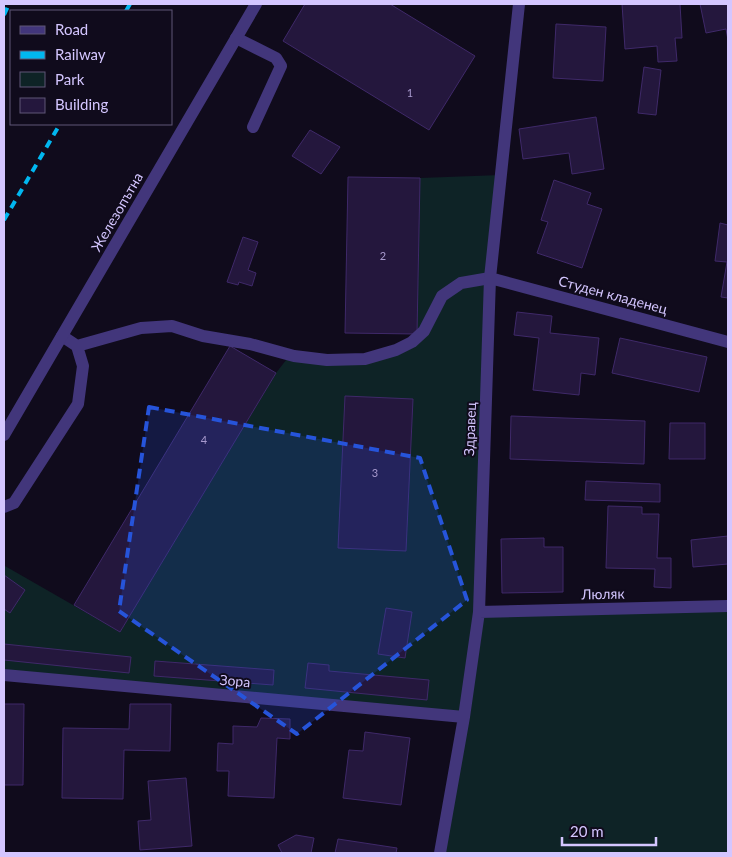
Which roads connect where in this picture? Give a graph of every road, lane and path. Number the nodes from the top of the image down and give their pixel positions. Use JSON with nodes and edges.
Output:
{"nodes":[{"id":1,"x":256,"y":4,"type":"edge"},
{"id":2,"x":520,"y":4,"type":"edge"},
{"id":3,"x":236,"y":38,"type":"junction"},
{"id":4,"x":253,"y":128,"type":"dead end"},
{"id":5,"x":490,"y":278,"type":"junction"},
{"id":6,"x":62,"y":336,"type":"junction"},
{"id":7,"x":728,"y":342,"type":"edge"},
{"id":8,"x":77,"y":346,"type":"junction"},
{"id":9,"x":4,"y":435,"type":"edge"},
{"id":10,"x":4,"y":508,"type":"edge"},
{"id":11,"x":728,"y":606,"type":"edge"},
{"id":12,"x":479,"y":612,"type":"junction"},
{"id":13,"x":4,"y":675,"type":"edge"},
{"id":14,"x":464,"y":717,"type":"junction"},
{"id":15,"x":440,"y":853,"type":"edge"}],
"edges":[{"from":1,"to":3,"type":"street","name":"Железопътна"},
{"from":2,"to":5,"type":"street","name":"Здравец"},
{"from":3,"to":4,"type":"street"},
{"from":3,"to":6,"type":"street","name":"Железопътна"},
{"from":5,"to":7,"type":"street","name":"Студен кладенец"},
{"from":5,"to":8,"type":"street"},
{"from":5,"to":12,"type":"street","name":"Здравец"},
{"from":6,"to":8,"type":"street"},
{"from":6,"to":9,"type":"street","name":"Железопътна"},
{"from":8,"to":10,"type":"street"},
{"from":11,"to":12,"type":"street","name":"Люляк"},
{"from":12,"to":14,"type":"street","name":"Здравец"},
{"from":13,"to":14,"type":"street","name":"Зора"},
{"from":14,"to":15,"type":"street","name":"Здравец"}]}
